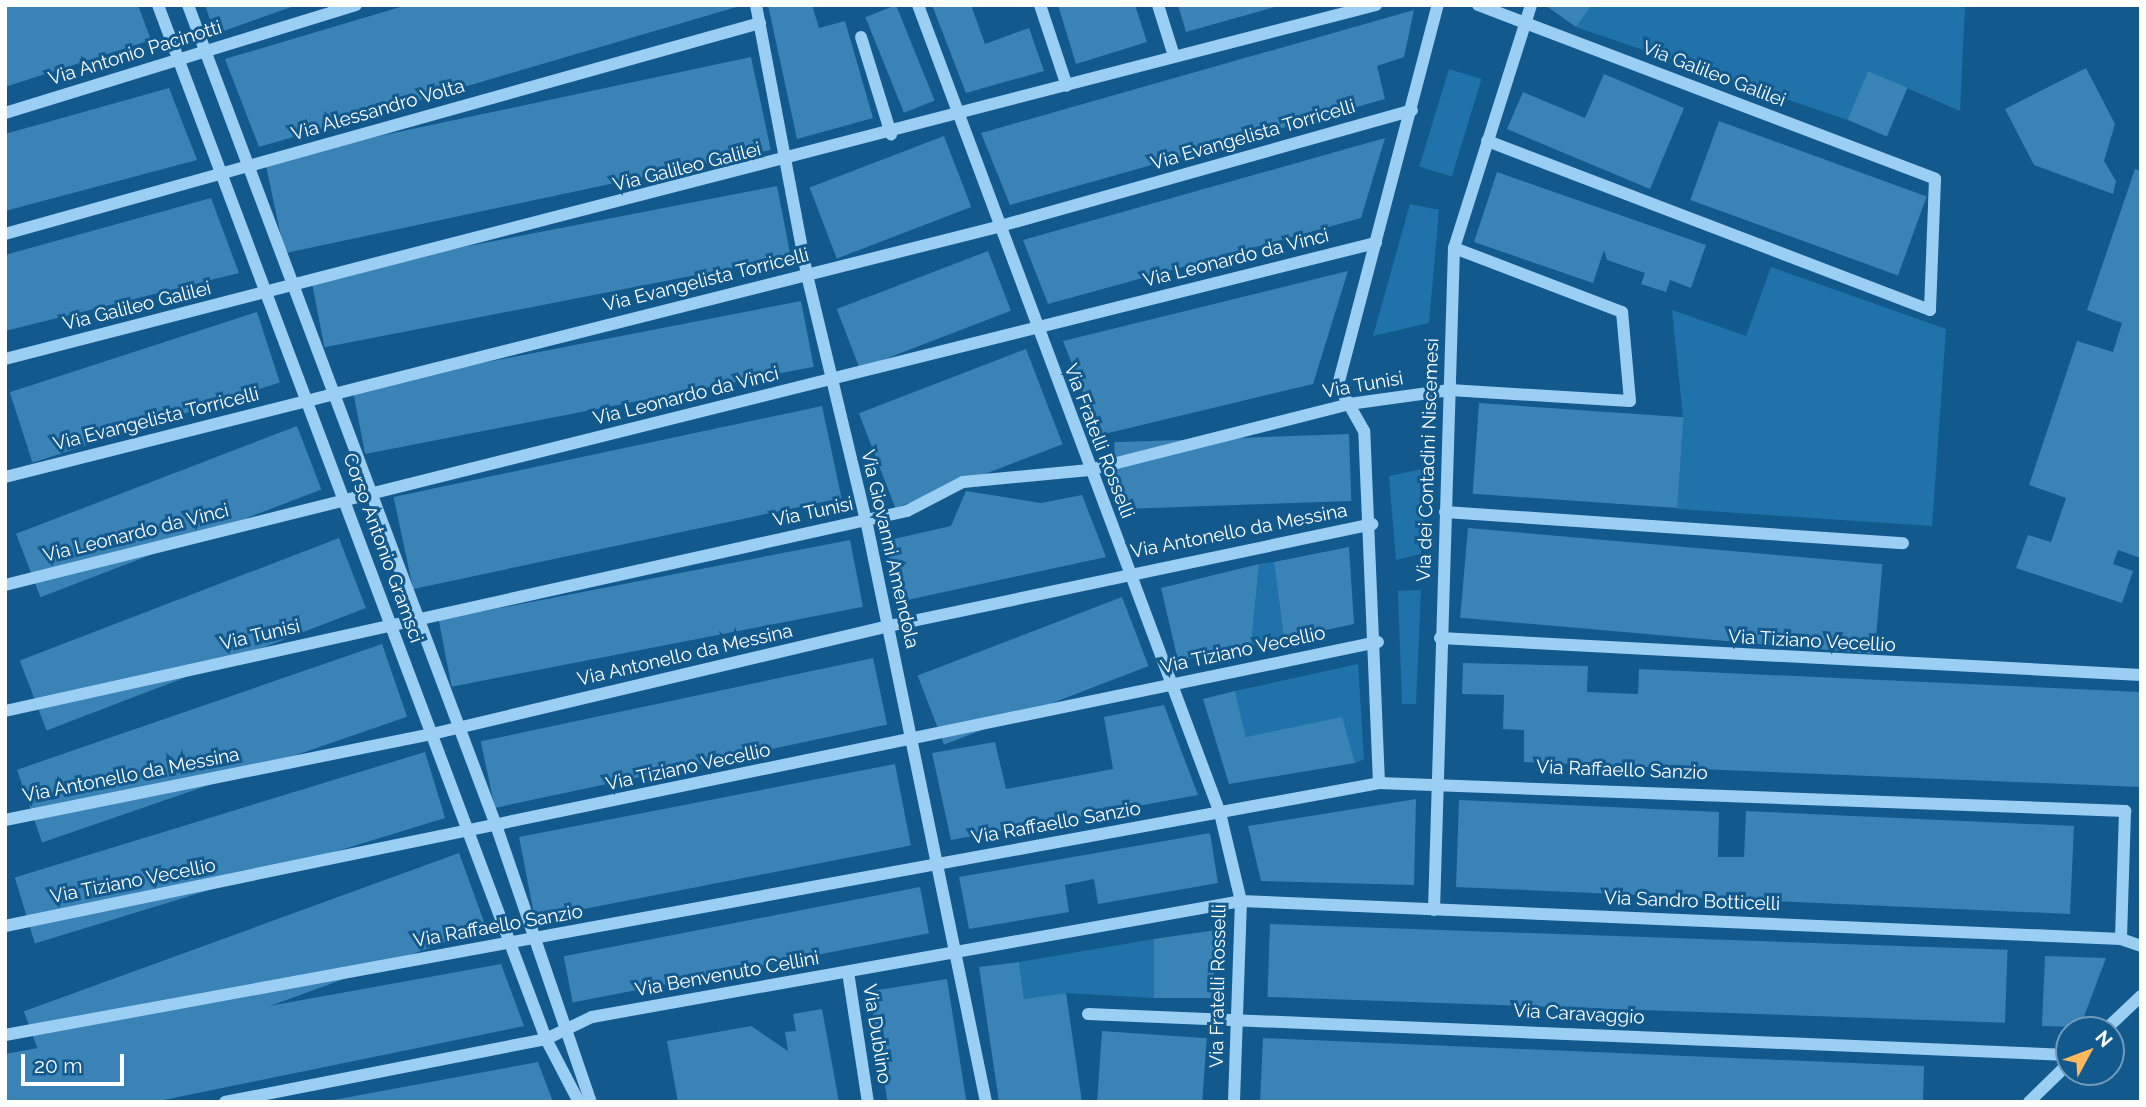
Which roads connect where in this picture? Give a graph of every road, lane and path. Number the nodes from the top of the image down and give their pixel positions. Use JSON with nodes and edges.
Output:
{"nodes":[{"id":1,"x":158,"y":5,"type":"edge"},
{"id":2,"x":188,"y":5,"type":"edge"},
{"id":3,"x":356,"y":5,"type":"edge"},
{"id":4,"x":756,"y":5,"type":"edge"},
{"id":5,"x":918,"y":5,"type":"edge"},
{"id":6,"x":1041,"y":5,"type":"edge"},
{"id":7,"x":1158,"y":5,"type":"edge"},
{"id":8,"x":1376,"y":5,"type":"edge"},
{"id":9,"x":1438,"y":5,"type":"edge"},
{"id":10,"x":1478,"y":5,"type":"edge"},
{"id":11,"x":1531,"y":5,"type":"edge"},
{"id":12,"x":1522,"y":22,"type":"junction"},
{"id":13,"x":760,"y":23,"type":"junction"},
{"id":14,"x":861,"y":37,"type":"dead end"},
{"id":15,"x":205,"y":52,"type":"junction"},
{"id":16,"x":1174,"y":56,"type":"junction"},
{"id":17,"x":178,"y":60,"type":"junction"},
{"id":18,"x":1067,"y":86,"type":"junction"},
{"id":19,"x":1412,"y":110,"type":"junction"},
{"id":20,"x":5,"y":114,"type":"edge"},
{"id":21,"x":962,"y":116,"type":"junction"},
{"id":22,"x":891,"y":134,"type":"junction"},
{"id":23,"x":1487,"y":141,"type":"junction"},
{"id":24,"x":788,"y":161,"type":"junction"},
{"id":25,"x":248,"y":166,"type":"junction"},
{"id":26,"x":221,"y":174,"type":"junction"},
{"id":27,"x":997,"y":227,"type":"junction"},
{"id":28,"x":5,"y":234,"type":"edge"},
{"id":29,"x":1376,"y":243,"type":"junction"},
{"id":30,"x":1454,"y":248,"type":"junction"},
{"id":31,"x":807,"y":275,"type":"junction"},
{"id":32,"x":294,"y":286,"type":"junction"},
{"id":33,"x":266,"y":293,"type":"junction"},
{"id":34,"x":1037,"y":328,"type":"junction"},
{"id":35,"x":5,"y":359,"type":"edge"},
{"id":36,"x":830,"y":379,"type":"junction"},
{"id":37,"x":1450,"y":390,"type":"junction"},
{"id":38,"x":334,"y":394,"type":"junction"},
{"id":39,"x":307,"y":401,"type":"junction"},
{"id":40,"x":1349,"y":404,"type":"junction"},
{"id":41,"x":1089,"y":471,"type":"junction"},
{"id":42,"x":5,"y":477,"type":"edge"},
{"id":43,"x":373,"y":494,"type":"junction"},
{"id":44,"x":346,"y":501,"type":"junction"},
{"id":45,"x":1445,"y":512,"type":"junction"},
{"id":46,"x":866,"y":520,"type":"junction"},
{"id":47,"x":1372,"y":524,"type":"junction"},
{"id":48,"x":1903,"y":543,"type":"dead end"},
{"id":49,"x":1129,"y":573,"type":"junction"},
{"id":50,"x":5,"y":586,"type":"edge"},
{"id":51,"x":419,"y":619,"type":"junction"},
{"id":52,"x":392,"y":625,"type":"junction"},
{"id":53,"x":889,"y":626,"type":"junction"},
{"id":54,"x":1440,"y":638,"type":"junction"},
{"id":55,"x":1378,"y":642,"type":"junction"},
{"id":56,"x":2141,"y":675,"type":"edge"},
{"id":57,"x":1174,"y":684,"type":"junction"},
{"id":58,"x":5,"y":711,"type":"edge"},
{"id":59,"x":459,"y":728,"type":"junction"},
{"id":60,"x":432,"y":734,"type":"junction"},
{"id":61,"x":911,"y":738,"type":"junction"},
{"id":62,"x":1434,"y":782,"type":"junction"},
{"id":63,"x":1379,"y":783,"type":"junction"},
{"id":64,"x":1220,"y":813,"type":"junction"},
{"id":65,"x":5,"y":820,"type":"edge"},
{"id":66,"x":496,"y":828,"type":"junction"},
{"id":67,"x":469,"y":834,"type":"junction"},
{"id":68,"x":939,"y":864,"type":"junction"},
{"id":69,"x":1241,"y":901,"type":"junction"},
{"id":70,"x":1434,"y":910,"type":"junction"},
{"id":71,"x":5,"y":926,"type":"edge"},
{"id":72,"x":536,"y":938,"type":"junction"},
{"id":73,"x":2121,"y":939,"type":"junction"},
{"id":74,"x":510,"y":943,"type":"junction"},
{"id":75,"x":2141,"y":946,"type":"edge"},
{"id":76,"x":957,"y":952,"type":"junction"},
{"id":77,"x":848,"y":972,"type":"junction"},
{"id":78,"x":2141,"y":996,"type":"edge"},
{"id":79,"x":1088,"y":1014,"type":"dead end"},
{"id":80,"x":2120,"y":1016,"type":"edge"},
{"id":81,"x":1238,"y":1018,"type":"junction"},
{"id":82,"x":570,"y":1027,"type":"junction"},
{"id":83,"x":5,"y":1035,"type":"edge"},
{"id":84,"x":546,"y":1039,"type":"junction"},
{"id":85,"x":2055,"y":1054,"type":"edge"},
{"id":86,"x":2055,"y":1077,"type":"edge"},
{"id":87,"x":225,"y":1102,"type":"edge"},
{"id":88,"x":579,"y":1102,"type":"edge"},
{"id":89,"x":592,"y":1102,"type":"edge"},
{"id":90,"x":868,"y":1102,"type":"edge"},
{"id":91,"x":986,"y":1102,"type":"edge"},
{"id":92,"x":1234,"y":1102,"type":"edge"},
{"id":93,"x":2029,"y":1102,"type":"edge"}],
"edges":[{"from":1,"to":17,"type":"street","name":"Corso Antonio Gramsci"},
{"from":2,"to":15,"type":"street","name":"Corso Antonio Gramsci"},
{"from":3,"to":15,"type":"street","name":"Via Antonio Pacinotti"},
{"from":4,"to":13,"type":"street","name":"Via Giovanni Amendola"},
{"from":5,"to":21,"type":"street","name":"Via Fratelli Rosselli"},
{"from":6,"to":18,"type":"street"},
{"from":7,"to":16,"type":"street"},
{"from":8,"to":16,"type":"street","name":"Via Galileo Galilei"},
{"from":9,"to":19,"type":"street"},
{"from":10,"to":12,"type":"street","name":"Via Galileo Galilei"},
{"from":11,"to":12,"type":"street","name":"Via dei Contadini Niscemesi"},
{"from":12,"to":23,"type":"street","name":"Via dei Contadini Niscemesi"},
{"from":12,"to":23,"type":"street","name":"Via Galileo Galilei"},
{"from":13,"to":24,"type":"street","name":"Via Giovanni Amendola"},
{"from":13,"to":25,"type":"street","name":"Via Alessandro Volta"},
{"from":14,"to":22,"type":"street"},
{"from":15,"to":17,"type":"street","name":"Via Antonio Pacinotti"},
{"from":15,"to":25,"type":"street","name":"Corso Antonio Gramsci"},
{"from":16,"to":18,"type":"street","name":"Via Galileo Galilei"},
{"from":17,"to":20,"type":"street","name":"Via Antonio Pacinotti"},
{"from":17,"to":26,"type":"street","name":"Corso Antonio Gramsci"},
{"from":18,"to":21,"type":"street","name":"Via Galileo Galilei"},
{"from":19,"to":27,"type":"street","name":"Via Evangelista Torricelli"},
{"from":19,"to":29,"type":"street"},
{"from":21,"to":22,"type":"street","name":"Via Galileo Galilei"},
{"from":21,"to":27,"type":"street","name":"Via Fratelli Rosselli"},
{"from":22,"to":24,"type":"street","name":"Via Galileo Galilei"},
{"from":23,"to":30,"type":"street","name":"Via dei Contadini Niscemesi"},
{"from":24,"to":31,"type":"street","name":"Via Giovanni Amendola"},
{"from":24,"to":32,"type":"street","name":"Via Galileo Galilei"},
{"from":25,"to":26,"type":"street","name":"Via Alessandro Volta"},
{"from":25,"to":32,"type":"street","name":"Corso Antonio Gramsci"},
{"from":26,"to":28,"type":"street","name":"Via Alessandro Volta"},
{"from":26,"to":33,"type":"street","name":"Corso Antonio Gramsci"},
{"from":27,"to":31,"type":"street","name":"Via Evangelista Torricelli"},
{"from":27,"to":34,"type":"street","name":"Via Fratelli Rosselli"},
{"from":29,"to":34,"type":"street","name":"Via Leonardo da Vinci"},
{"from":29,"to":40,"type":"street"},
{"from":30,"to":37,"type":"street","name":"Via dei Contadini Niscemesi"},
{"from":30,"to":37,"type":"street","name":"Via Tunisi"},
{"from":31,"to":36,"type":"street","name":"Via Giovanni Amendola"},
{"from":31,"to":38,"type":"street","name":"Via Evangelista Torricelli"},
{"from":32,"to":33,"type":"street","name":"Via Galileo Galilei"},
{"from":32,"to":38,"type":"street","name":"Corso Antonio Gramsci"},
{"from":33,"to":35,"type":"street","name":"Via Galileo Galilei"},
{"from":33,"to":39,"type":"street","name":"Corso Antonio Gramsci"},
{"from":34,"to":36,"type":"street","name":"Via Leonardo da Vinci"},
{"from":34,"to":41,"type":"street","name":"Via Fratelli Rosselli"},
{"from":36,"to":43,"type":"street","name":"Via Leonardo da Vinci"},
{"from":36,"to":46,"type":"street","name":"Via Giovanni Amendola"},
{"from":37,"to":40,"type":"street","name":"Via Tunisi"},
{"from":37,"to":45,"type":"street","name":"Via dei Contadini Niscemesi"},
{"from":38,"to":39,"type":"street","name":"Via Evangelista Torricelli"},
{"from":38,"to":43,"type":"street","name":"Corso Antonio Gramsci"},
{"from":39,"to":42,"type":"street","name":"Via Evangelista Torricelli"},
{"from":39,"to":44,"type":"street","name":"Corso Antonio Gramsci"},
{"from":40,"to":41,"type":"street","name":"Via Tunisi"},
{"from":40,"to":47,"type":"street"},
{"from":41,"to":46,"type":"street","name":"Via Tunisi"},
{"from":41,"to":49,"type":"street","name":"Via Fratelli Rosselli"},
{"from":43,"to":44,"type":"street","name":"Via Leonardo da Vinci"},
{"from":43,"to":51,"type":"street","name":"Corso Antonio Gramsci"},
{"from":44,"to":50,"type":"street","name":"Via Leonardo da Vinci"},
{"from":44,"to":52,"type":"street","name":"Corso Antonio Gramsci"},
{"from":45,"to":48,"type":"street"},
{"from":45,"to":54,"type":"street","name":"Via dei Contadini Niscemesi"},
{"from":46,"to":51,"type":"street","name":"Via Tunisi"},
{"from":46,"to":53,"type":"street","name":"Via Giovanni Amendola"},
{"from":47,"to":49,"type":"street","name":"Via Antonello da Messina"},
{"from":47,"to":55,"type":"street"},
{"from":49,"to":53,"type":"street","name":"Via Antonello da Messina"},
{"from":49,"to":57,"type":"street","name":"Via Fratelli Rosselli"},
{"from":51,"to":52,"type":"street","name":"Via Tunisi"},
{"from":51,"to":59,"type":"street","name":"Corso Antonio Gramsci"},
{"from":52,"to":58,"type":"street","name":"Via Tunisi"},
{"from":52,"to":60,"type":"street","name":"Corso Antonio Gramsci"},
{"from":53,"to":59,"type":"street","name":"Via Antonello da Messina"},
{"from":53,"to":61,"type":"street","name":"Via Giovanni Amendola"},
{"from":54,"to":56,"type":"street","name":"Via Tiziano Vecellio"},
{"from":54,"to":62,"type":"street","name":"Via dei Contadini Niscemesi"},
{"from":55,"to":57,"type":"street","name":"Via Tiziano Vecellio"},
{"from":55,"to":63,"type":"street"},
{"from":57,"to":61,"type":"street","name":"Via Tiziano Vecellio"},
{"from":57,"to":64,"type":"street","name":"Via Fratelli Rosselli"},
{"from":59,"to":60,"type":"street","name":"Via Antonello da Messina"},
{"from":59,"to":66,"type":"street","name":"Corso Antonio Gramsci"},
{"from":60,"to":65,"type":"street","name":"Via Antonello da Messina"},
{"from":60,"to":67,"type":"street","name":"Corso Antonio Gramsci"},
{"from":61,"to":66,"type":"street","name":"Via Tiziano Vecellio"},
{"from":61,"to":68,"type":"street","name":"Via Giovanni Amendola"},
{"from":62,"to":63,"type":"street","name":"Via Raffaello Sanzio"},
{"from":62,"to":70,"type":"street","name":"Via dei Contadini Niscemesi"},
{"from":62,"to":73,"type":"street","name":"Via Raffaello Sanzio"},
{"from":63,"to":64,"type":"street","name":"Via Raffaello Sanzio"},
{"from":64,"to":68,"type":"street","name":"Via Raffaello Sanzio"},
{"from":64,"to":69,"type":"street","name":"Via Fratelli Rosselli"},
{"from":66,"to":67,"type":"street","name":"Via Tiziano Vecellio"},
{"from":66,"to":72,"type":"street","name":"Corso Antonio Gramsci"},
{"from":67,"to":71,"type":"street","name":"Via Tiziano Vecellio"},
{"from":67,"to":74,"type":"street","name":"Corso Antonio Gramsci"},
{"from":68,"to":72,"type":"street","name":"Via Raffaello Sanzio"},
{"from":68,"to":76,"type":"street","name":"Via Giovanni Amendola"},
{"from":69,"to":70,"type":"street","name":"Via Sandro Botticelli"},
{"from":69,"to":76,"type":"street","name":"Via Benvenuto Cellini"},
{"from":69,"to":81,"type":"street","name":"Via Fratelli Rosselli"},
{"from":70,"to":73,"type":"street","name":"Via Sandro Botticelli"},
{"from":72,"to":74,"type":"street","name":"Via Raffaello Sanzio"},
{"from":72,"to":82,"type":"street","name":"Corso Antonio Gramsci"},
{"from":73,"to":75,"type":"street","name":"Via Sandro Botticelli"},
{"from":74,"to":83,"type":"street","name":"Via Raffaello Sanzio"},
{"from":74,"to":84,"type":"street","name":"Corso Antonio Gramsci"},
{"from":76,"to":77,"type":"street","name":"Via Benvenuto Cellini"},
{"from":76,"to":91,"type":"street","name":"Via Giovanni Amendola"},
{"from":77,"to":82,"type":"street","name":"Via Benvenuto Cellini"},
{"from":77,"to":90,"type":"street","name":"Via Dublino"},
{"from":78,"to":80,"type":"street"},
{"from":79,"to":81,"type":"street","name":"Via Caravaggio"},
{"from":81,"to":85,"type":"street","name":"Via Caravaggio"},
{"from":81,"to":92,"type":"street","name":"Via Fratelli Rosselli"},
{"from":82,"to":84,"type":"street","name":"Via Benvenuto Cellini"},
{"from":82,"to":89,"type":"street","name":"Corso Antonio Gramsci"},
{"from":84,"to":87,"type":"street","name":"Via Benvenuto Cellini"},
{"from":84,"to":88,"type":"street","name":"Corso Antonio Gramsci"},
{"from":86,"to":93,"type":"street"}]}
